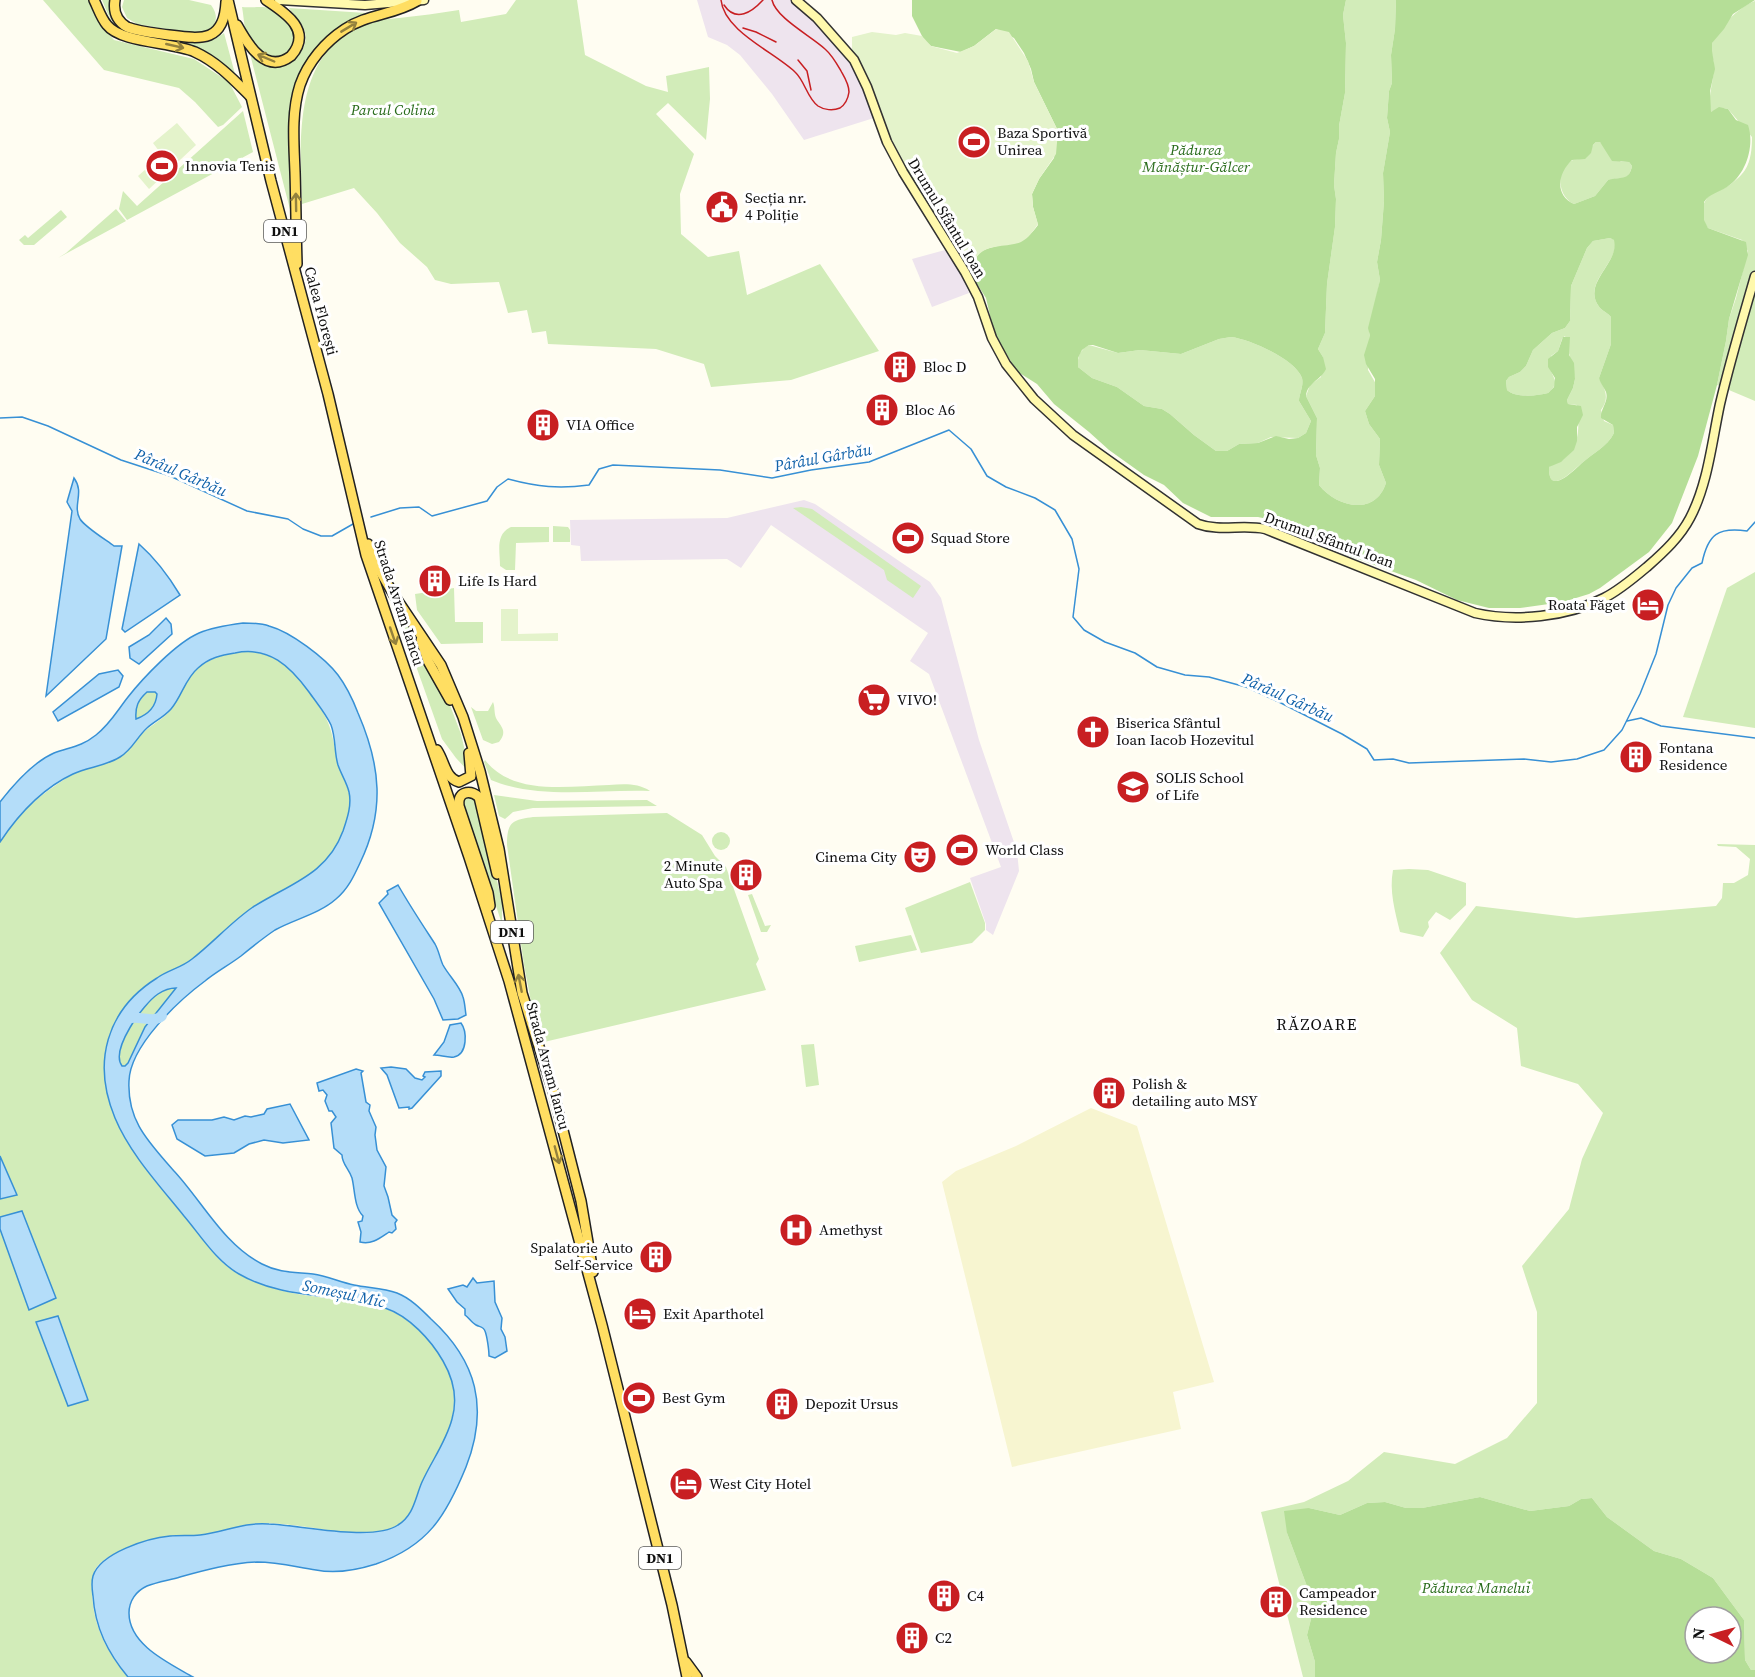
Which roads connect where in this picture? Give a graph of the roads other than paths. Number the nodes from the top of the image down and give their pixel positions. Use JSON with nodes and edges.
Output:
{"nodes":[{"id":1,"x":94,"y":0,"type":"edge"},
{"id":2,"x":115,"y":0,"type":"edge"},
{"id":3,"x":227,"y":0,"type":"edge"},
{"id":4,"x":266,"y":0,"type":"edge"},
{"id":5,"x":279,"y":0,"type":"edge"},
{"id":6,"x":418,"y":0,"type":"edge"},
{"id":7,"x":796,"y":0,"type":"edge"},
{"id":8,"x":231,"y":12,"type":"junction"},
{"id":9,"x":250,"y":96,"type":"junction"},
{"id":10,"x":1755,"y":276,"type":"edge"},
{"id":11,"x":298,"y":282,"type":"junction"},
{"id":12,"x":358,"y":521,"type":"junction"},
{"id":13,"x":418,"y":631,"type":"junction"},
{"id":14,"x":428,"y":736,"type":"junction"},
{"id":15,"x":508,"y":905,"type":"junction"},
{"id":16,"x":493,"y":930,"type":"junction"},
{"id":17,"x":602,"y":1325,"type":"junction"},
{"id":18,"x":685,"y":1660,"type":"junction"},
{"id":19,"x":687,"y":1677,"type":"edge"},
{"id":20,"x":697,"y":1677,"type":"edge"}],
"edges":[{"from":1,"to":9,"type":"main road","one_way":true},
{"from":2,"to":3,"type":"main road"},
{"from":3,"to":8,"type":"main road","name":"Calea Florești","number":"DN1"},
{"from":4,"to":8,"type":"main road","one_way":true},
{"from":5,"to":6,"type":"main road"},
{"from":11,"to":6,"type":"main road","one_way":true},
{"from":7,"to":10,"type":"main road","name":"Drumul Sfântul Ioan"},
{"from":8,"to":9,"type":"main road","name":"Calea Florești","number":"DN1"},
{"from":9,"to":11,"type":"main road","name":"Calea Florești","number":"DN1"},
{"from":11,"to":12,"type":"main road","name":"Calea Florești","number":"DN1"},
{"from":12,"to":13,"type":"main road","name":"Strada Avram Iancu","number":"DN1"},
{"from":12,"to":14,"type":"main road","name":"Strada Avram Iancu","number":"DN1","one_way":true},
{"from":13,"to":14,"type":"main road"},
{"from":13,"to":15,"type":"main road","name":"Strada Avram Iancu","number":"DN1"},
{"from":14,"to":16,"type":"main road","name":"Strada Avram Iancu","number":"DN1"},
{"from":15,"to":16,"type":"main road"},
{"from":17,"to":15,"type":"main road","name":"Strada Avram Iancu","number":"DN1","one_way":true},
{"from":16,"to":17,"type":"main road","name":"Strada Avram Iancu","number":"DN1","one_way":true},
{"from":17,"to":18,"type":"main road","name":"Strada Avram Iancu","number":"DN1"},
{"from":18,"to":19,"type":"main road","name":"Strada Avram Iancu","number":"DN1"},
{"from":18,"to":20,"type":"main road","name":"Strada Avram Iancu","number":"DN1"}]}
